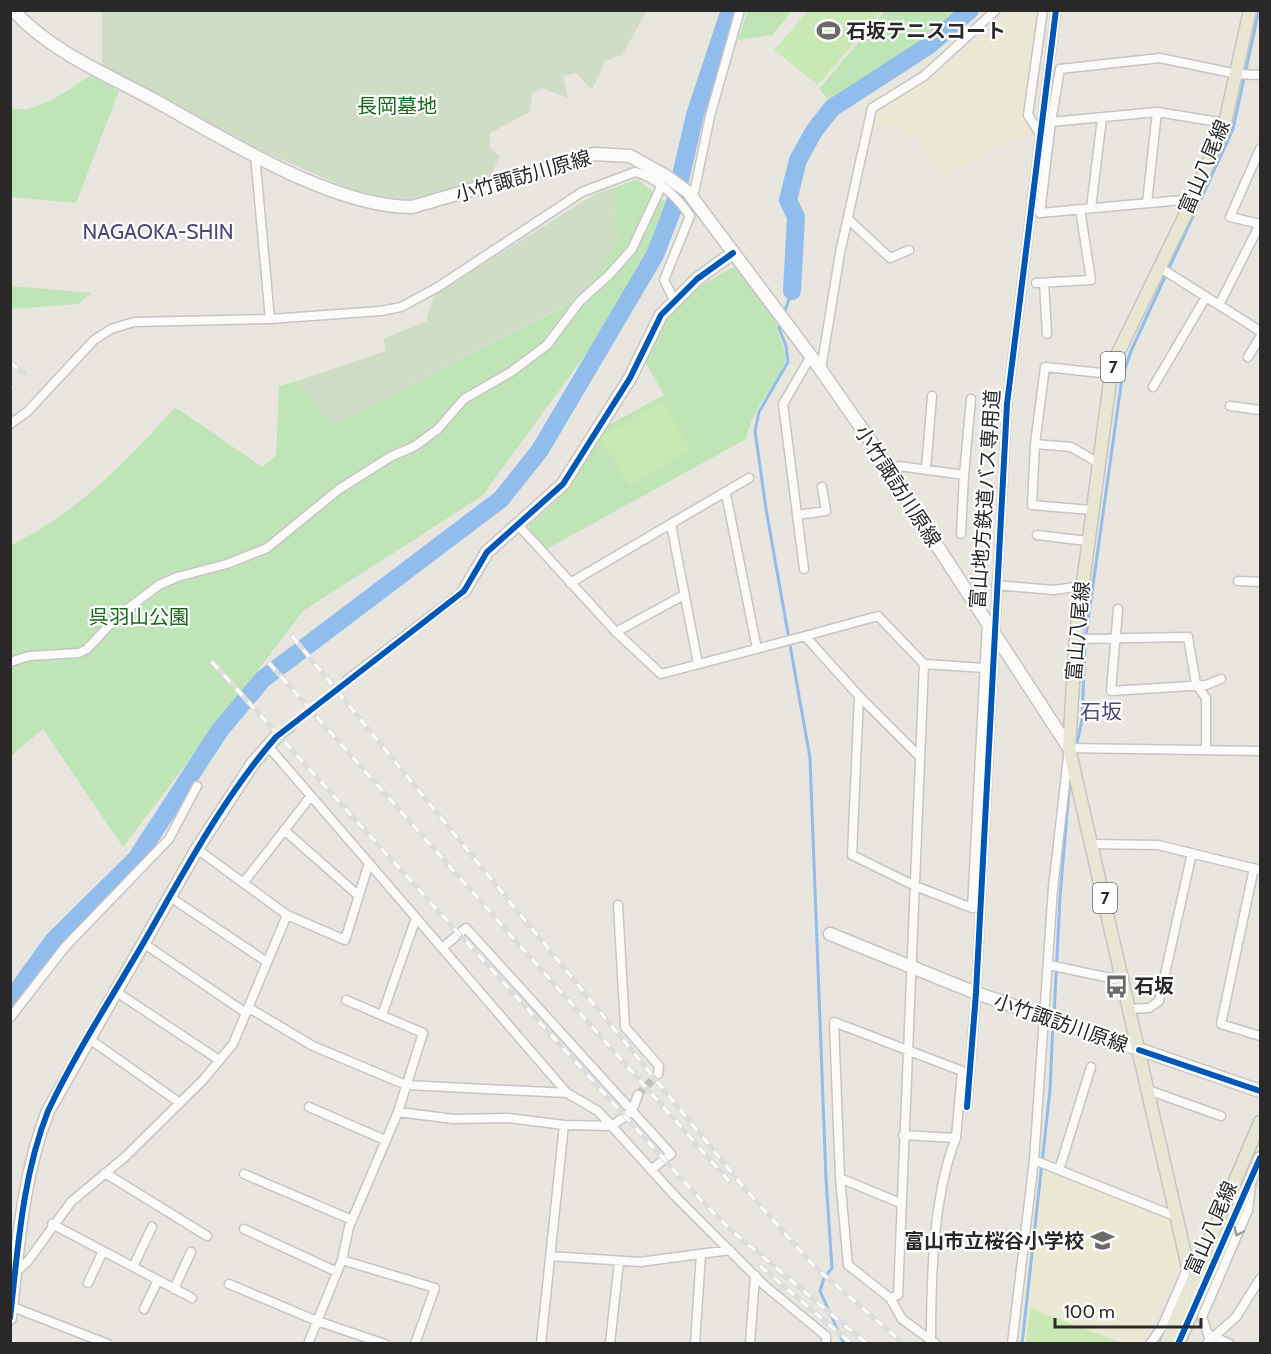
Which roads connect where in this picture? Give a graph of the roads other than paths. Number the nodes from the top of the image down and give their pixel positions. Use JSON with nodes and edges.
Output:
{"nodes":[{"id":1,"x":13,"y":10,"type":"edge"},
{"id":2,"x":740,"y":10,"type":"edge"},
{"id":3,"x":996,"y":10,"type":"edge"},
{"id":4,"x":1043,"y":10,"type":"edge"},
{"id":5,"x":1056,"y":10,"type":"edge"},
{"id":6,"x":1250,"y":10,"type":"edge"},
{"id":7,"x":1236,"y":74,"type":"junction"},
{"id":8,"x":1260,"y":75,"type":"edge"},
{"id":9,"x":1157,"y":112,"type":"junction"},
{"id":10,"x":1102,"y":118,"type":"junction"},
{"id":11,"x":1051,"y":122,"type":"junction"},
{"id":12,"x":1225,"y":123,"type":"junction"},
{"id":13,"x":1040,"y":134,"type":"junction"},
{"id":14,"x":1260,"y":149,"type":"edge"},
{"id":15,"x":255,"y":155,"type":"junction"},
{"id":16,"x":664,"y":181,"type":"junction"},
{"id":17,"x":691,"y":195,"type":"junction"},
{"id":18,"x":1193,"y":198,"type":"junction"},
{"id":19,"x":1147,"y":203,"type":"junction"},
{"id":20,"x":1091,"y":208,"type":"junction"},
{"id":21,"x":1080,"y":209,"type":"junction"},
{"id":22,"x":848,"y":219,"type":"junction"},
{"id":23,"x":1260,"y":224,"type":"edge"},
{"id":24,"x":909,"y":250,"type":"dead end"},
{"id":25,"x":733,"y":253,"type":"junction"},
{"id":26,"x":1159,"y":267,"type":"junction"},
{"id":27,"x":1206,"y":297,"type":"junction"},
{"id":28,"x":674,"y":300,"type":"junction"},
{"id":29,"x":1219,"y":305,"type":"junction"},
{"id":30,"x":270,"y":318,"type":"junction"},
{"id":31,"x":1260,"y":330,"type":"edge"},
{"id":32,"x":1047,"y":334,"type":"dead end"},
{"id":33,"x":1260,"y":337,"type":"edge"},
{"id":34,"x":811,"y":356,"type":"junction"},
{"id":35,"x":1248,"y":357,"type":"dead end"},
{"id":36,"x":821,"y":369,"type":"junction"},
{"id":37,"x":1111,"y":374,"type":"junction"},
{"id":38,"x":1153,"y":387,"type":"dead end"},
{"id":39,"x":932,"y":396,"type":"dead end"},
{"id":40,"x":971,"y":399,"type":"dead end"},
{"id":41,"x":1230,"y":406,"type":"dead end"},
{"id":42,"x":1260,"y":410,"type":"edge"},
{"id":43,"x":12,"y":422,"type":"edge"},
{"id":44,"x":1035,"y":444,"type":"junction"},
{"id":45,"x":1097,"y":462,"type":"junction"},
{"id":46,"x":926,"y":469,"type":"junction"},
{"id":47,"x":889,"y":471,"type":"junction"},
{"id":48,"x":964,"y":475,"type":"junction"},
{"id":49,"x":749,"y":478,"type":"dead end"},
{"id":50,"x":822,"y":487,"type":"dead end"},
{"id":51,"x":726,"y":494,"type":"junction"},
{"id":52,"x":1092,"y":510,"type":"junction"},
{"id":53,"x":797,"y":515,"type":"junction"},
{"id":54,"x":671,"y":524,"type":"junction"},
{"id":55,"x":519,"y":526,"type":"junction"},
{"id":56,"x":961,"y":534,"type":"dead end"},
{"id":57,"x":1037,"y":535,"type":"dead end"},
{"id":58,"x":1088,"y":541,"type":"junction"},
{"id":59,"x":804,"y":569,"type":"dead end"},
{"id":60,"x":1238,"y":581,"type":"dead end"},
{"id":61,"x":1260,"y":582,"type":"edge"},
{"id":62,"x":570,"y":583,"type":"junction"},
{"id":63,"x":996,"y":585,"type":"junction"},
{"id":64,"x":1082,"y":585,"type":"junction"},
{"id":65,"x":464,"y":591,"type":"joint"},
{"id":66,"x":684,"y":595,"type":"junction"},
{"id":67,"x":1118,"y":609,"type":"dead end"},
{"id":68,"x":990,"y":627,"type":"junction"},
{"id":69,"x":616,"y":632,"type":"junction"},
{"id":70,"x":805,"y":636,"type":"junction"},
{"id":71,"x":1115,"y":638,"type":"junction"},
{"id":72,"x":1076,"y":639,"type":"junction"},
{"id":73,"x":757,"y":649,"type":"junction"},
{"id":74,"x":10,"y":662,"type":"edge"},
{"id":75,"x":698,"y":664,"type":"junction"},
{"id":76,"x":924,"y":664,"type":"junction"},
{"id":77,"x":985,"y":668,"type":"junction"},
{"id":78,"x":347,"y":680,"type":"tunnel mouth"},
{"id":79,"x":1221,"y":680,"type":"dead end"},
{"id":80,"x":1196,"y":684,"type":"junction"},
{"id":81,"x":859,"y":696,"type":"junction"},
{"id":82,"x":290,"y":728,"type":"tunnel mouth"},
{"id":83,"x":272,"y":741,"type":"junction"},
{"id":84,"x":1069,"y":748,"type":"junction"},
{"id":85,"x":1206,"y":750,"type":"junction"},
{"id":86,"x":1260,"y":751,"type":"edge"},
{"id":87,"x":919,"y":756,"type":"junction"},
{"id":88,"x":197,"y":786,"type":"dead end"},
{"id":89,"x":311,"y":796,"type":"junction"},
{"id":90,"x":284,"y":830,"type":"junction"},
{"id":91,"x":1092,"y":843,"type":"junction"},
{"id":92,"x":197,"y":849,"type":"junction"},
{"id":93,"x":1192,"y":854,"type":"junction"},
{"id":94,"x":369,"y":863,"type":"junction"},
{"id":95,"x":1257,"y":869,"type":"edge"},
{"id":96,"x":244,"y":882,"type":"junction"},
{"id":97,"x":915,"y":886,"type":"junction"},
{"id":98,"x":358,"y":896,"type":"junction"},
{"id":99,"x":170,"y":897,"type":"junction"},
{"id":100,"x":618,"y":905,"type":"dead end"},
{"id":101,"x":287,"y":915,"type":"junction"},
{"id":102,"x":416,"y":918,"type":"junction"},
{"id":103,"x":830,"y":934,"type":"dead end"},
{"id":104,"x":143,"y":943,"type":"junction"},
{"id":105,"x":442,"y":948,"type":"junction"},
{"id":106,"x":267,"y":962,"type":"junction"},
{"id":107,"x":1049,"y":965,"type":"junction"},
{"id":108,"x":910,"y":967,"type":"junction"},
{"id":109,"x":1124,"y":981,"type":"junction"},
{"id":110,"x":115,"y":991,"type":"junction"},
{"id":111,"x":976,"y":993,"type":"junction"},
{"id":112,"x":346,"y":1000,"type":"dead end"},
{"id":113,"x":1129,"y":1009,"type":"junction"},
{"id":114,"x":248,"y":1011,"type":"junction"},
{"id":115,"x":382,"y":1016,"type":"junction"},
{"id":116,"x":10,"y":1018,"type":"edge"},
{"id":117,"x":1046,"y":1018,"type":"junction"},
{"id":118,"x":1260,"y":1036,"type":"edge"},
{"id":119,"x":88,"y":1038,"type":"junction"},
{"id":120,"x":1139,"y":1050,"type":"junction"},
{"id":121,"x":906,"y":1051,"type":"junction"},
{"id":122,"x":219,"y":1060,"type":"junction"},
{"id":123,"x":1091,"y":1067,"type":"dead end"},
{"id":124,"x":658,"y":1074,"type":"dead end"},
{"id":125,"x":406,"y":1085,"type":"junction"},
{"id":126,"x":1148,"y":1090,"type":"junction"},
{"id":127,"x":1260,"y":1091,"type":"edge"},
{"id":128,"x":567,"y":1094,"type":"junction"},
{"id":129,"x":638,"y":1095,"type":"tunnel mouth"},
{"id":130,"x":180,"y":1103,"type":"junction"},
{"id":131,"x":309,"y":1107,"type":"dead end"},
{"id":132,"x":967,"y":1107,"type":"dead end"},
{"id":133,"x":632,"y":1110,"type":"junction"},
{"id":134,"x":398,"y":1112,"type":"junction"},
{"id":135,"x":1221,"y":1116,"type":"dead end"},
{"id":136,"x":1260,"y":1122,"type":"edge"},
{"id":137,"x":564,"y":1125,"type":"junction"},
{"id":138,"x":612,"y":1126,"type":"junction"},
{"id":139,"x":903,"y":1135,"type":"junction"},
{"id":140,"x":956,"y":1138,"type":"junction"},
{"id":141,"x":385,"y":1140,"type":"junction"},
{"id":142,"x":1260,"y":1158,"type":"edge"},
{"id":143,"x":1034,"y":1160,"type":"junction"},
{"id":144,"x":651,"y":1170,"type":"junction"},
{"id":145,"x":1059,"y":1170,"type":"junction"},
{"id":146,"x":105,"y":1173,"type":"junction"},
{"id":147,"x":244,"y":1174,"type":"dead end"},
{"id":148,"x":1253,"y":1176,"type":"junction"},
{"id":149,"x":840,"y":1178,"type":"junction"},
{"id":150,"x":900,"y":1203,"type":"junction"},
{"id":151,"x":1177,"y":1217,"type":"junction"},
{"id":152,"x":351,"y":1220,"type":"junction"},
{"id":153,"x":52,"y":1224,"type":"junction"},
{"id":154,"x":152,"y":1227,"type":"dead end"},
{"id":155,"x":244,"y":1229,"type":"dead end"},
{"id":156,"x":207,"y":1236,"type":"dead end"},
{"id":157,"x":730,"y":1250,"type":"junction"},
{"id":158,"x":103,"y":1251,"type":"junction"},
{"id":159,"x":191,"y":1252,"type":"dead end"},
{"id":160,"x":701,"y":1254,"type":"junction"},
{"id":161,"x":550,"y":1256,"type":"junction"},
{"id":162,"x":342,"y":1260,"type":"junction"},
{"id":163,"x":619,"y":1261,"type":"junction"},
{"id":164,"x":133,"y":1266,"type":"junction"},
{"id":165,"x":1188,"y":1267,"type":"joint"},
{"id":166,"x":16,"y":1272,"type":"junction"},
{"id":167,"x":337,"y":1272,"type":"junction"},
{"id":168,"x":755,"y":1275,"type":"junction"},
{"id":169,"x":1260,"y":1279,"type":"edge"},
{"id":170,"x":158,"y":1280,"type":"junction"},
{"id":171,"x":88,"y":1283,"type":"dead end"},
{"id":172,"x":229,"y":1284,"type":"dead end"},
{"id":173,"x":174,"y":1289,"type":"junction"},
{"id":174,"x":192,"y":1298,"type":"dead end"},
{"id":175,"x":891,"y":1298,"type":"junction"},
{"id":176,"x":144,"y":1309,"type":"dead end"},
{"id":177,"x":11,"y":1311,"type":"edge"},
{"id":178,"x":317,"y":1321,"type":"junction"},
{"id":179,"x":1210,"y":1340,"type":"edge"},
{"id":180,"x":933,"y":1342,"type":"edge"},
{"id":181,"x":108,"y":1344,"type":"edge"},
{"id":182,"x":308,"y":1344,"type":"edge"},
{"id":183,"x":385,"y":1344,"type":"edge"},
{"id":184,"x":415,"y":1344,"type":"edge"},
{"id":185,"x":541,"y":1344,"type":"edge"},
{"id":186,"x":610,"y":1344,"type":"edge"},
{"id":187,"x":695,"y":1344,"type":"edge"},
{"id":188,"x":750,"y":1344,"type":"edge"},
{"id":189,"x":826,"y":1344,"type":"edge"},
{"id":190,"x":1012,"y":1344,"type":"edge"},
{"id":191,"x":1150,"y":1344,"type":"edge"},
{"id":192,"x":1166,"y":1344,"type":"edge"},
{"id":193,"x":1179,"y":1344,"type":"edge"},
{"id":194,"x":1230,"y":1344,"type":"edge"}],
"edges":[{"from":1,"to":15,"type":"main road","name":"小竹諏訪川原線"},
{"from":2,"to":17,"type":"street"},
{"from":3,"to":22,"type":"street"},
{"from":4,"to":13,"type":"street"},
{"from":5,"to":13,"type":"street","name":"富山地方鉄道バス専用道"},
{"from":6,"to":7,"type":"main road","name":"富山八尾線","number":"7"},
{"from":7,"to":8,"type":"street"},
{"from":7,"to":11,"type":"street"},
{"from":7,"to":12,"type":"main road","name":"富山八尾線","number":"7"},
{"from":9,"to":10,"type":"street"},
{"from":9,"to":12,"type":"street"},
{"from":9,"to":19,"type":"street"},
{"from":10,"to":11,"type":"street"},
{"from":10,"to":20,"type":"street"},
{"from":11,"to":21,"type":"street"},
{"from":12,"to":18,"type":"main road","name":"富山八尾線","number":"7"},
{"from":13,"to":63,"type":"street","name":"富山地方鉄道バス専用道"},
{"from":14,"to":23,"type":"street"},
{"from":15,"to":16,"type":"main road","name":"小竹諏訪川原線"},
{"from":15,"to":30,"type":"street"},
{"from":16,"to":17,"type":"main road","name":"小竹諏訪川原線"},
{"from":16,"to":28,"type":"street"},
{"from":16,"to":30,"type":"street"},
{"from":16,"to":74,"type":"street"},
{"from":17,"to":25,"type":"main road","name":"小竹諏訪川原線"},
{"from":18,"to":19,"type":"street"},
{"from":18,"to":26,"type":"main road","name":"富山八尾線","number":"7"},
{"from":19,"to":20,"type":"street"},
{"from":20,"to":21,"type":"street"},
{"from":21,"to":32,"type":"street"},
{"from":22,"to":24,"type":"street"},
{"from":22,"to":36,"type":"street"},
{"from":23,"to":29,"type":"street"},
{"from":25,"to":28,"type":"main road"},
{"from":25,"to":34,"type":"main road","name":"小竹諏訪川原線"},
{"from":26,"to":27,"type":"street"},
{"from":26,"to":37,"type":"main road","name":"富山八尾線","number":"7"},
{"from":27,"to":29,"type":"street"},
{"from":27,"to":38,"type":"street"},
{"from":28,"to":55,"type":"main road"},
{"from":29,"to":31,"type":"street"},
{"from":30,"to":43,"type":"street"},
{"from":33,"to":35,"type":"street"},
{"from":34,"to":36,"type":"main road","name":"小竹諏訪川原線"},
{"from":34,"to":53,"type":"street"},
{"from":36,"to":47,"type":"main road","name":"小竹諏訪川原線"},
{"from":37,"to":44,"type":"street"},
{"from":37,"to":45,"type":"main road","name":"富山八尾線","number":"7"},
{"from":39,"to":46,"type":"street"},
{"from":40,"to":48,"type":"street"},
{"from":41,"to":42,"type":"street"},
{"from":44,"to":45,"type":"street"},
{"from":44,"to":52,"type":"street"},
{"from":45,"to":52,"type":"main road","name":"富山八尾線","number":"7"},
{"from":46,"to":47,"type":"street"},
{"from":46,"to":48,"type":"street"},
{"from":47,"to":68,"type":"main road","name":"小竹諏訪川原線"},
{"from":48,"to":56,"type":"street"},
{"from":49,"to":51,"type":"street"},
{"from":50,"to":53,"type":"street"},
{"from":51,"to":54,"type":"street"},
{"from":51,"to":73,"type":"street"},
{"from":52,"to":58,"type":"main road","name":"富山八尾線","number":"7"},
{"from":53,"to":59,"type":"street"},
{"from":54,"to":62,"type":"street"},
{"from":54,"to":66,"type":"street"},
{"from":55,"to":62,"type":"street"},
{"from":55,"to":65,"type":"main road"},
{"from":57,"to":58,"type":"street"},
{"from":58,"to":64,"type":"main road","name":"富山八尾線","number":"7"},
{"from":60,"to":61,"type":"street"},
{"from":62,"to":69,"type":"street"},
{"from":63,"to":64,"type":"street"},
{"from":63,"to":68,"type":"street","name":"富山地方鉄道バス専用道"},
{"from":64,"to":72,"type":"main road","name":"富山八尾線","number":"7"},
{"from":65,"to":78,"type":"street"},
{"from":66,"to":69,"type":"street"},
{"from":66,"to":75,"type":"street"},
{"from":67,"to":71,"type":"street"},
{"from":68,"to":77,"type":"street"},
{"from":68,"to":84,"type":"main road","name":"小竹諏訪川原線"},
{"from":68,"to":111,"type":"street","name":"富山地方鉄道バス専用道"},
{"from":69,"to":75,"type":"street"},
{"from":70,"to":73,"type":"street"},
{"from":70,"to":76,"type":"street"},
{"from":70,"to":81,"type":"street"},
{"from":71,"to":72,"type":"street"},
{"from":71,"to":80,"type":"street"},
{"from":71,"to":80,"type":"street"},
{"from":72,"to":84,"type":"main road","name":"富山八尾線","number":"7"},
{"from":73,"to":75,"type":"street"},
{"from":76,"to":77,"type":"street"},
{"from":76,"to":87,"type":"street"},
{"from":77,"to":97,"type":"street"},
{"from":79,"to":80,"type":"street"},
{"from":80,"to":85,"type":"street"},
{"from":81,"to":87,"type":"street"},
{"from":81,"to":97,"type":"street"},
{"from":82,"to":83,"type":"street"},
{"from":83,"to":89,"type":"street"},
{"from":83,"to":92,"type":"main road"},
{"from":84,"to":85,"type":"street"},
{"from":84,"to":91,"type":"main road","name":"富山八尾線","number":"7"},
{"from":84,"to":107,"type":"street"},
{"from":85,"to":86,"type":"street"},
{"from":87,"to":97,"type":"street"},
{"from":88,"to":116,"type":"street"},
{"from":89,"to":90,"type":"street"},
{"from":89,"to":94,"type":"street"},
{"from":90,"to":96,"type":"street"},
{"from":90,"to":98,"type":"street"},
{"from":91,"to":93,"type":"street"},
{"from":91,"to":109,"type":"main road","name":"富山八尾線","number":"7"},
{"from":92,"to":96,"type":"street"},
{"from":92,"to":99,"type":"main road"},
{"from":93,"to":95,"type":"street"},
{"from":93,"to":113,"type":"street"},
{"from":94,"to":98,"type":"street"},
{"from":94,"to":102,"type":"street"},
{"from":95,"to":118,"type":"street"},
{"from":96,"to":101,"type":"street"},
{"from":97,"to":108,"type":"street"},
{"from":98,"to":101,"type":"street"},
{"from":99,"to":104,"type":"main road"},
{"from":99,"to":106,"type":"street"},
{"from":100,"to":124,"type":"street"},
{"from":101,"to":106,"type":"street"},
{"from":102,"to":105,"type":"street"},
{"from":102,"to":115,"type":"street"},
{"from":103,"to":108,"type":"main road","name":"小竹諏訪川原線"},
{"from":104,"to":110,"type":"main road"},
{"from":104,"to":114,"type":"street"},
{"from":105,"to":128,"type":"street"},
{"from":105,"to":133,"type":"street"},
{"from":106,"to":114,"type":"street"},
{"from":107,"to":109,"type":"street"},
{"from":107,"to":117,"type":"street"},
{"from":108,"to":111,"type":"main road","name":"小竹諏訪川原線"},
{"from":108,"to":121,"type":"street"},
{"from":109,"to":113,"type":"main road","name":"富山八尾線","number":"7"},
{"from":110,"to":119,"type":"main road"},
{"from":110,"to":122,"type":"street"},
{"from":111,"to":117,"type":"main road","name":"小竹諏訪川原線"},
{"from":111,"to":132,"type":"street","name":"富山地方鉄道バス専用道"},
{"from":112,"to":115,"type":"street"},
{"from":113,"to":120,"type":"main road","name":"富山八尾線","number":"7"},
{"from":114,"to":122,"type":"street"},
{"from":114,"to":125,"type":"street"},
{"from":115,"to":125,"type":"street"},
{"from":117,"to":120,"type":"main road","name":"小竹諏訪川原線"},
{"from":117,"to":143,"type":"street"},
{"from":119,"to":130,"type":"street"},
{"from":119,"to":166,"type":"main road"},
{"from":120,"to":126,"type":"main road","name":"富山八尾線","number":"7"},
{"from":120,"to":127,"type":"main road","name":"小竹諏訪川原線"},
{"from":121,"to":139,"type":"street"},
{"from":121,"to":140,"type":"street"},
{"from":121,"to":149,"type":"street"},
{"from":122,"to":130,"type":"street"},
{"from":123,"to":145,"type":"street"},
{"from":125,"to":128,"type":"street"},
{"from":125,"to":134,"type":"street"},
{"from":126,"to":135,"type":"street"},
{"from":126,"to":151,"type":"main road","name":"富山八尾線","number":"7"},
{"from":128,"to":138,"type":"street"},
{"from":129,"to":133,"type":"street"},
{"from":130,"to":146,"type":"street"},
{"from":131,"to":141,"type":"street"},
{"from":133,"to":138,"type":"street"},
{"from":133,"to":144,"type":"street"},
{"from":134,"to":137,"type":"street"},
{"from":134,"to":141,"type":"street"},
{"from":136,"to":192,"type":"main road","name":"富山八尾線"},
{"from":137,"to":138,"type":"street"},
{"from":137,"to":161,"type":"street"},
{"from":138,"to":144,"type":"street"},
{"from":139,"to":140,"type":"street"},
{"from":139,"to":150,"type":"street"},
{"from":140,"to":180,"type":"street"},
{"from":141,"to":152,"type":"street"},
{"from":142,"to":148,"type":"main road","name":"富山八尾線"},
{"from":143,"to":145,"type":"street"},
{"from":143,"to":190,"type":"street"},
{"from":144,"to":157,"type":"street"},
{"from":145,"to":151,"type":"street"},
{"from":146,"to":153,"type":"street"},
{"from":146,"to":156,"type":"street"},
{"from":147,"to":152,"type":"street"},
{"from":148,"to":179,"type":"street","one_way":true},
{"from":148,"to":193,"type":"main road","name":"富山八尾線"},
{"from":149,"to":150,"type":"street"},
{"from":149,"to":175,"type":"street"},
{"from":150,"to":175,"type":"street"},
{"from":151,"to":165,"type":"main road","name":"富山八尾線","number":"7"},
{"from":152,"to":162,"type":"street"},
{"from":153,"to":158,"type":"street"},
{"from":153,"to":166,"type":"street"},
{"from":154,"to":164,"type":"street"},
{"from":155,"to":167,"type":"street"},
{"from":157,"to":160,"type":"street"},
{"from":157,"to":168,"type":"street"},
{"from":158,"to":164,"type":"street"},
{"from":158,"to":171,"type":"street"},
{"from":159,"to":173,"type":"street"},
{"from":160,"to":163,"type":"street"},
{"from":160,"to":187,"type":"street"},
{"from":161,"to":163,"type":"street"},
{"from":161,"to":185,"type":"street"},
{"from":162,"to":167,"type":"street"},
{"from":162,"to":184,"type":"street"},
{"from":163,"to":186,"type":"street"},
{"from":164,"to":170,"type":"street"},
{"from":165,"to":191,"type":"street"},
{"from":166,"to":177,"type":"main road"},
{"from":167,"to":178,"type":"street"},
{"from":168,"to":188,"type":"street"},
{"from":168,"to":189,"type":"street"},
{"from":169,"to":179,"type":"street"},
{"from":170,"to":173,"type":"street"},
{"from":170,"to":176,"type":"street"},
{"from":172,"to":178,"type":"street"},
{"from":173,"to":174,"type":"street"},
{"from":175,"to":180,"type":"street"},
{"from":177,"to":181,"type":"street"},
{"from":178,"to":182,"type":"street"},
{"from":178,"to":183,"type":"street"},
{"from":179,"to":194,"type":"street"}]}
